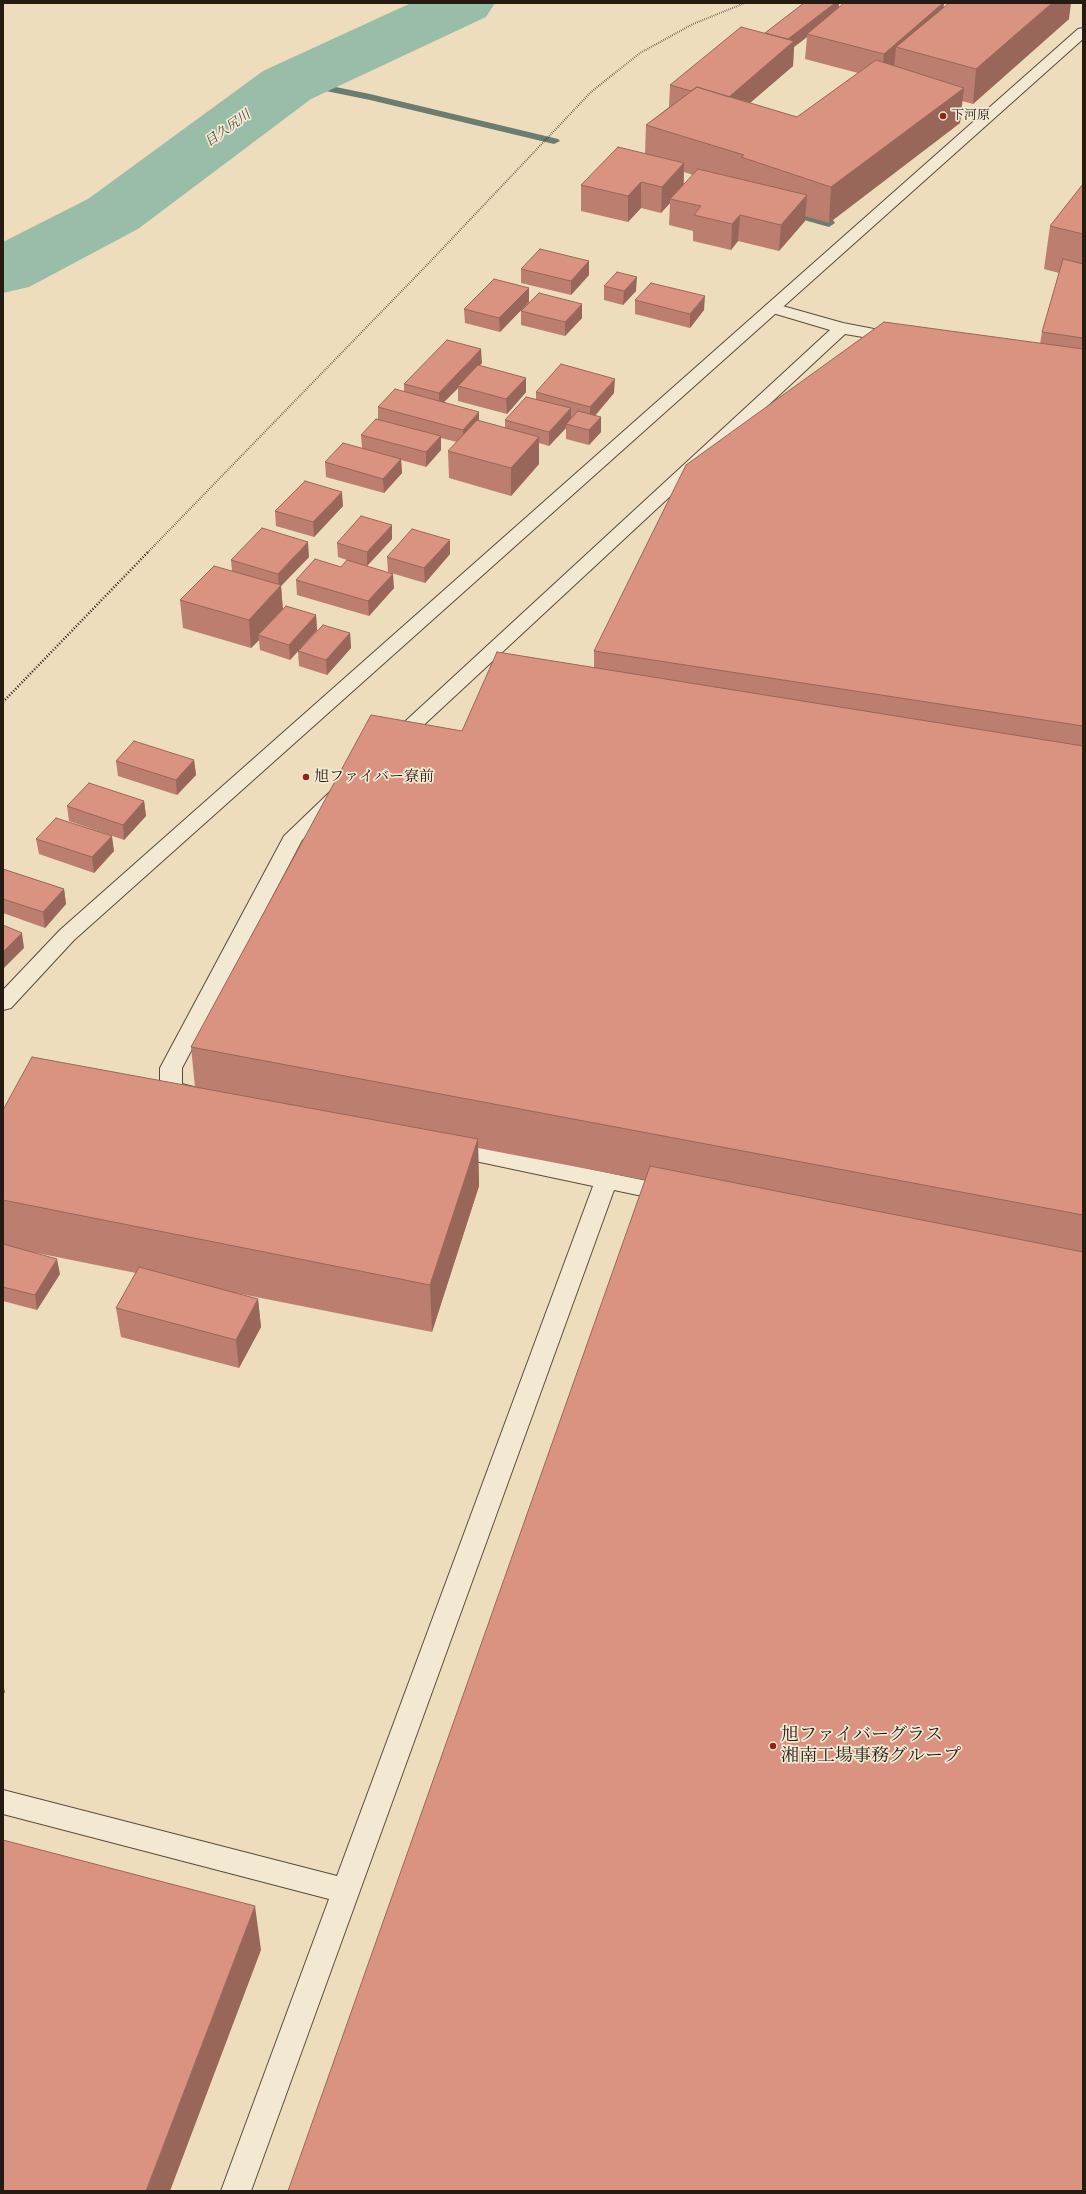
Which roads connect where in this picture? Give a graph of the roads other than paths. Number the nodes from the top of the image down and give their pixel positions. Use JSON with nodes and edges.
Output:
{"nodes":[{"id":1,"x":1083,"y":32,"type":"edge"},
{"id":2,"x":772,"y":308,"type":"junction"},
{"id":3,"x":841,"y":328,"type":"junction"},
{"id":4,"x":911,"y":340,"type":"edge"},
{"id":5,"x":379,"y":757,"type":"edge"},
{"id":6,"x":351,"y":783,"type":"edge"},
{"id":7,"x":3,"y":1003,"type":"edge"},
{"id":8,"x":210,"y":1098,"type":"edge"},
{"id":9,"x":435,"y":1144,"type":"edge"},
{"id":10,"x":606,"y":1180,"type":"junction"},
{"id":11,"x":692,"y":1198,"type":"edge"},
{"id":12,"x":3,"y":1802,"type":"edge"},
{"id":13,"x":346,"y":1891,"type":"junction"},
{"id":14,"x":236,"y":2191,"type":"edge"}],
"edges":[{"from":1,"to":2,"type":"street"},
{"from":2,"to":3,"type":"street"},
{"from":2,"to":7,"type":"street"},
{"from":3,"to":4,"type":"street"},
{"from":3,"to":5,"type":"street"},
{"from":6,"to":8,"type":"street"},
{"from":9,"to":10,"type":"street"},
{"from":10,"to":11,"type":"street"},
{"from":10,"to":13,"type":"street"},
{"from":12,"to":13,"type":"street"},
{"from":13,"to":14,"type":"street"}]}
